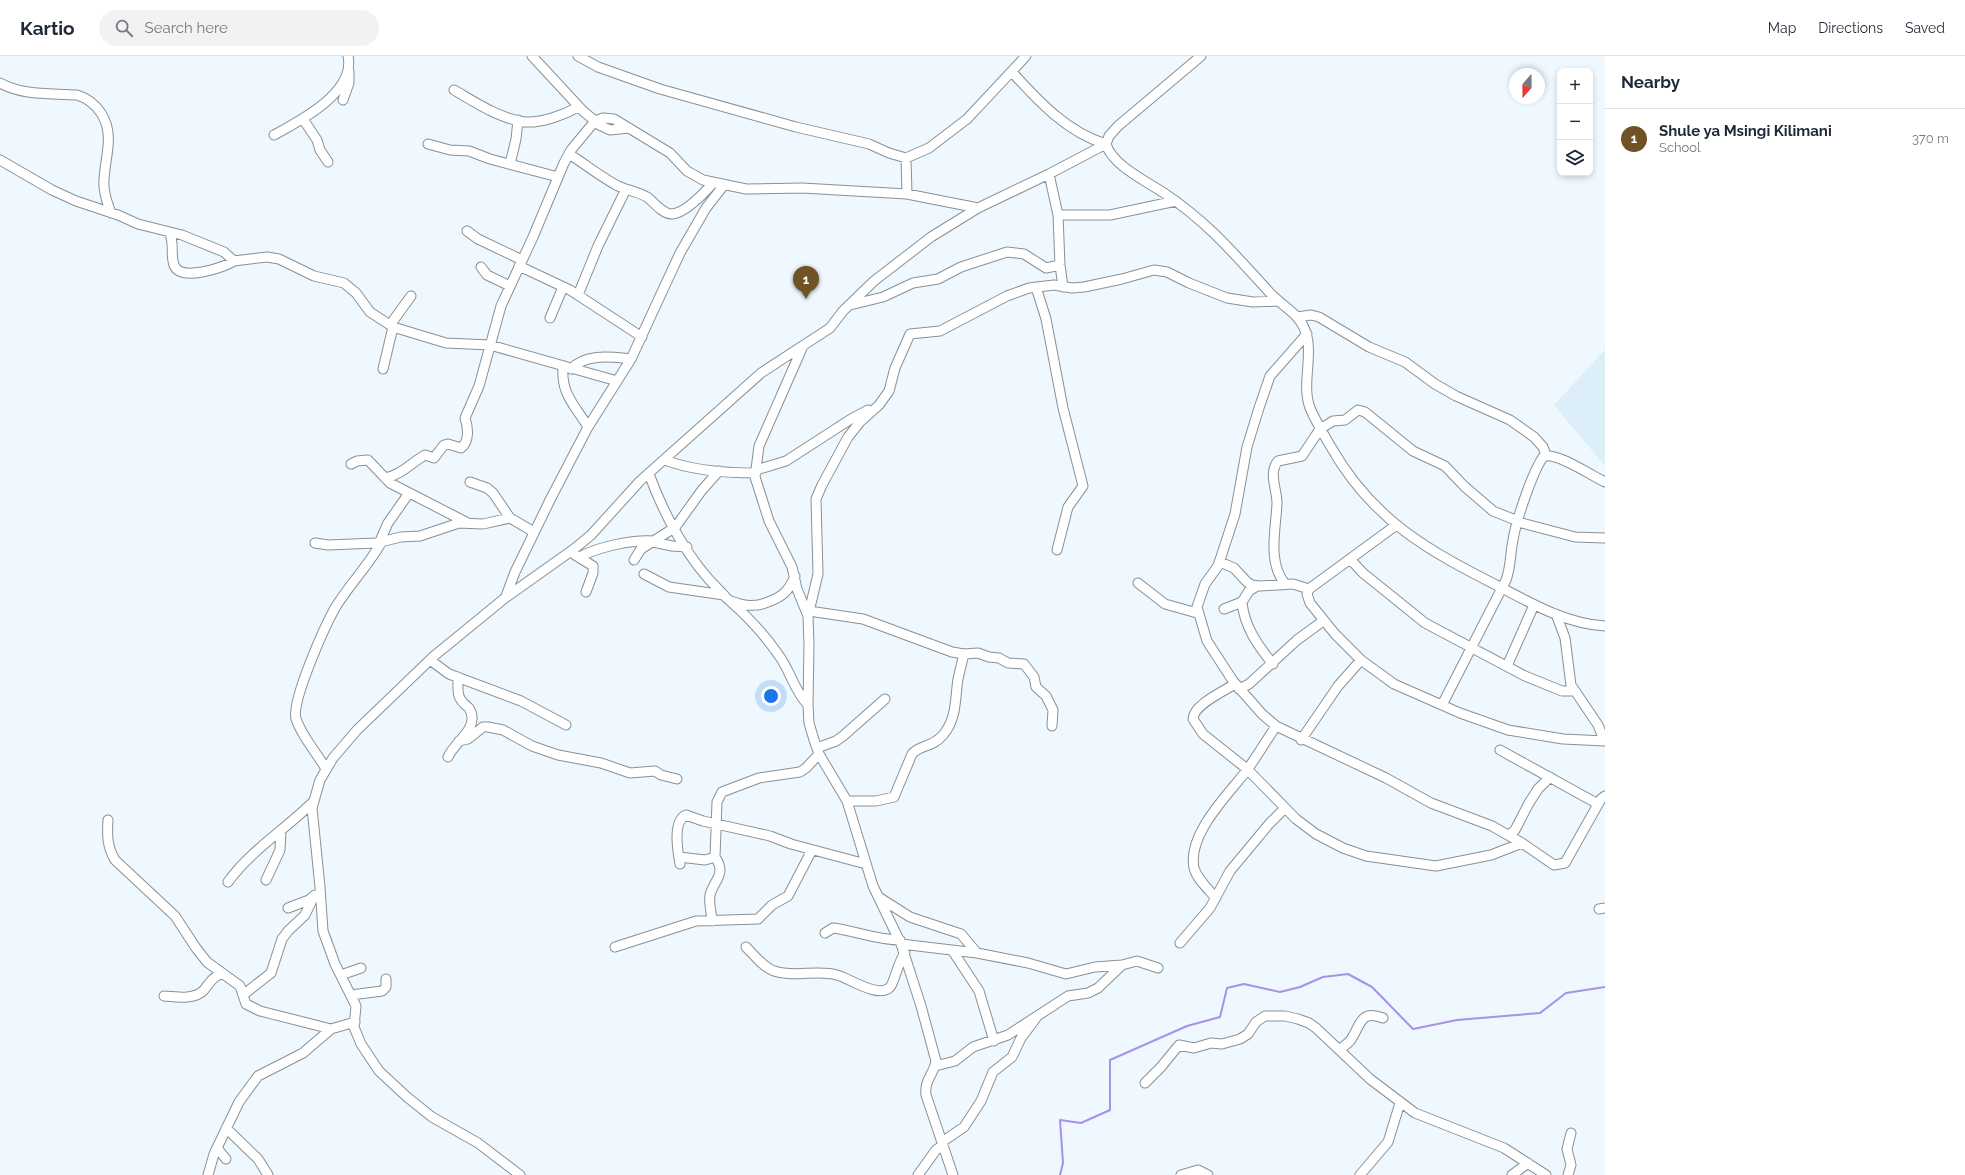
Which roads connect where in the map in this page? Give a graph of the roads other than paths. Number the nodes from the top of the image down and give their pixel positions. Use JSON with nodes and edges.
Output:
{"nodes":[{"id":1,"x":348,"y":56,"type":"edge"},
{"id":2,"x":532,"y":56,"type":"edge"},
{"id":3,"x":578,"y":56,"type":"edge"},
{"id":4,"x":1026,"y":56,"type":"edge"},
{"id":5,"x":1201,"y":56,"type":"edge"},
{"id":6,"x":349,"y":68,"type":"junction"},
{"id":7,"x":1012,"y":72,"type":"junction"},
{"id":8,"x":0,"y":83,"type":"edge"},
{"id":9,"x":454,"y":90,"type":"dead end"},
{"id":10,"x":343,"y":100,"type":"dead end"},
{"id":11,"x":578,"y":107,"type":"junction"},
{"id":12,"x":303,"y":119,"type":"junction"},
{"id":13,"x":518,"y":120,"type":"junction"},
{"id":14,"x":594,"y":122,"type":"junction"},
{"id":15,"x":274,"y":135,"type":"dead end"},
{"id":16,"x":428,"y":144,"type":"dead end"},
{"id":17,"x":1106,"y":144,"type":"junction"},
{"id":18,"x":569,"y":154,"type":"junction"},
{"id":19,"x":906,"y":158,"type":"junction"},
{"id":20,"x":0,"y":160,"type":"edge"},
{"id":21,"x":328,"y":162,"type":"dead end"},
{"id":22,"x":510,"y":164,"type":"junction"},
{"id":23,"x":1049,"y":174,"type":"junction"},
{"id":24,"x":558,"y":177,"type":"junction"},
{"id":25,"x":714,"y":183,"type":"junction"},
{"id":26,"x":724,"y":185,"type":"junction"},
{"id":27,"x":626,"y":189,"type":"junction"},
{"id":28,"x":907,"y":194,"type":"junction"},
{"id":29,"x":1176,"y":201,"type":"junction"},
{"id":30,"x":978,"y":208,"type":"junction"},
{"id":31,"x":111,"y":213,"type":"junction"},
{"id":32,"x":1058,"y":215,"type":"junction"},
{"id":33,"x":467,"y":231,"type":"dead end"},
{"id":34,"x":169,"y":232,"type":"junction"},
{"id":35,"x":234,"y":261,"type":"junction"},
{"id":36,"x":521,"y":263,"type":"junction"},
{"id":37,"x":1060,"y":265,"type":"junction"},
{"id":38,"x":481,"y":267,"type":"dead end"},
{"id":39,"x":510,"y":286,"type":"junction"},
{"id":40,"x":1064,"y":286,"type":"junction"},
{"id":41,"x":563,"y":287,"type":"junction"},
{"id":42,"x":1036,"y":287,"type":"junction"},
{"id":43,"x":578,"y":295,"type":"junction"},
{"id":44,"x":411,"y":296,"type":"dead end"},
{"id":45,"x":1279,"y":301,"type":"junction"},
{"id":46,"x":850,"y":304,"type":"junction"},
{"id":47,"x":1297,"y":317,"type":"junction"},
{"id":48,"x":550,"y":318,"type":"dead end"},
{"id":49,"x":391,"y":326,"type":"junction"},
{"id":50,"x":1306,"y":334,"type":"junction"},
{"id":51,"x":642,"y":337,"type":"junction"},
{"id":52,"x":490,"y":345,"type":"junction"},
{"id":53,"x":803,"y":346,"type":"junction"},
{"id":54,"x":631,"y":358,"type":"junction"},
{"id":55,"x":567,"y":368,"type":"junction"},
{"id":56,"x":382,"y":369,"type":"dead end"},
{"id":57,"x":617,"y":381,"type":"junction"},
{"id":58,"x":879,"y":405,"type":"junction"},
{"id":59,"x":588,"y":427,"type":"junction"},
{"id":60,"x":1320,"y":428,"type":"junction"},
{"id":61,"x":1546,"y":455,"type":"junction"},
{"id":62,"x":665,"y":460,"type":"junction"},
{"id":63,"x":351,"y":464,"type":"dead end"},
{"id":64,"x":719,"y":471,"type":"junction"},
{"id":65,"x":756,"y":472,"type":"junction"},
{"id":66,"x":649,"y":474,"type":"junction"},
{"id":67,"x":385,"y":478,"type":"junction"},
{"id":68,"x":470,"y":482,"type":"dead end"},
{"id":69,"x":1605,"y":482,"type":"edge"},
{"id":70,"x":409,"y":493,"type":"junction"},
{"id":71,"x":510,"y":518,"type":"junction"},
{"id":72,"x":1518,"y":521,"type":"junction"},
{"id":73,"x":467,"y":522,"type":"junction"},
{"id":74,"x":1395,"y":526,"type":"junction"},
{"id":75,"x":674,"y":528,"type":"junction"},
{"id":76,"x":534,"y":532,"type":"junction"},
{"id":77,"x":1605,"y":538,"type":"edge"},
{"id":78,"x":654,"y":541,"type":"junction"},
{"id":79,"x":315,"y":543,"type":"dead end"},
{"id":80,"x":380,"y":543,"type":"junction"},
{"id":81,"x":687,"y":547,"type":"junction"},
{"id":82,"x":1057,"y":550,"type":"dead end"},
{"id":83,"x":570,"y":552,"type":"junction"},
{"id":84,"x":579,"y":557,"type":"junction"},
{"id":85,"x":1350,"y":559,"type":"junction"},
{"id":86,"x":634,"y":560,"type":"dead end"},
{"id":87,"x":1220,"y":562,"type":"junction"},
{"id":88,"x":644,"y":574,"type":"dead end"},
{"id":89,"x":795,"y":576,"type":"junction"},
{"id":90,"x":1138,"y":583,"type":"dead end"},
{"id":91,"x":1286,"y":584,"type":"junction"},
{"id":92,"x":1257,"y":586,"type":"junction"},
{"id":93,"x":1502,"y":588,"type":"junction"},
{"id":94,"x":1309,"y":589,"type":"junction"},
{"id":95,"x":586,"y":592,"type":"dead end"},
{"id":96,"x":505,"y":598,"type":"junction"},
{"id":97,"x":727,"y":598,"type":"junction"},
{"id":98,"x":1242,"y":602,"type":"junction"},
{"id":99,"x":1534,"y":605,"type":"junction"},
{"id":100,"x":1224,"y":609,"type":"dead end"},
{"id":101,"x":808,"y":613,"type":"junction"},
{"id":102,"x":1197,"y":613,"type":"junction"},
{"id":103,"x":1556,"y":614,"type":"junction"},
{"id":104,"x":1323,"y":621,"type":"junction"},
{"id":105,"x":1605,"y":626,"type":"edge"},
{"id":106,"x":1472,"y":647,"type":"junction"},
{"id":107,"x":964,"y":654,"type":"junction"},
{"id":108,"x":430,"y":660,"type":"junction"},
{"id":109,"x":1361,"y":660,"type":"junction"},
{"id":110,"x":1273,"y":664,"type":"junction"},
{"id":111,"x":1507,"y":666,"type":"junction"},
{"id":112,"x":458,"y":677,"type":"junction"},
{"id":113,"x":1237,"y":687,"type":"junction"},
{"id":114,"x":1574,"y":691,"type":"junction"},
{"id":115,"x":884,"y":699,"type":"dead end"},
{"id":116,"x":808,"y":705,"type":"junction"},
{"id":117,"x":1442,"y":705,"type":"junction"},
{"id":118,"x":566,"y":725,"type":"dead end"},
{"id":119,"x":1052,"y":726,"type":"dead end"},
{"id":120,"x":1276,"y":726,"type":"junction"},
{"id":121,"x":1301,"y":740,"type":"junction"},
{"id":122,"x":1605,"y":740,"type":"edge"},
{"id":123,"x":459,"y":741,"type":"junction"},
{"id":124,"x":1500,"y":750,"type":"dead end"},
{"id":125,"x":818,"y":751,"type":"junction"},
{"id":126,"x":448,"y":757,"type":"dead end"},
{"id":127,"x":326,"y":769,"type":"junction"},
{"id":128,"x":1247,"y":770,"type":"junction"},
{"id":129,"x":1550,"y":777,"type":"junction"},
{"id":130,"x":677,"y":779,"type":"dead end"},
{"id":131,"x":1605,"y":796,"type":"edge"},
{"id":132,"x":314,"y":801,"type":"junction"},
{"id":133,"x":847,"y":801,"type":"junction"},
{"id":134,"x":1598,"y":804,"type":"junction"},
{"id":135,"x":1285,"y":808,"type":"junction"},
{"id":136,"x":108,"y":820,"type":"dead end"},
{"id":137,"x":715,"y":824,"type":"junction"},
{"id":138,"x":280,"y":831,"type":"junction"},
{"id":139,"x":1509,"y":835,"type":"junction"},
{"id":140,"x":1522,"y":843,"type":"junction"},
{"id":141,"x":812,"y":850,"type":"junction"},
{"id":142,"x":715,"y":857,"type":"junction"},
{"id":143,"x":866,"y":864,"type":"junction"},
{"id":144,"x":266,"y":880,"type":"dead end"},
{"id":145,"x":228,"y":882,"type":"dead end"},
{"id":146,"x":320,"y":887,"type":"junction"},
{"id":147,"x":314,"y":896,"type":"junction"},
{"id":148,"x":879,"y":898,"type":"junction"},
{"id":149,"x":1216,"y":898,"type":"junction"},
{"id":150,"x":288,"y":908,"type":"dead end"},
{"id":151,"x":713,"y":921,"type":"junction"},
{"id":152,"x":825,"y":933,"type":"dead end"},
{"id":153,"x":901,"y":942,"type":"junction"},
{"id":154,"x":1180,"y":942,"type":"dead end"},
{"id":155,"x":614,"y":947,"type":"dead end"},
{"id":156,"x":746,"y":947,"type":"dead end"},
{"id":157,"x":952,"y":950,"type":"junction"},
{"id":158,"x":905,"y":953,"type":"junction"},
{"id":159,"x":977,"y":953,"type":"junction"},
{"id":160,"x":1122,"y":965,"type":"junction"},
{"id":161,"x":361,"y":968,"type":"dead end"},
{"id":162,"x":1158,"y":968,"type":"dead end"},
{"id":163,"x":222,"y":973,"type":"junction"},
{"id":164,"x":341,"y":975,"type":"junction"},
{"id":165,"x":386,"y":979,"type":"dead end"},
{"id":166,"x":351,"y":995,"type":"junction"},
{"id":167,"x":164,"y":996,"type":"dead end"},
{"id":168,"x":243,"y":996,"type":"junction"},
{"id":169,"x":1039,"y":1014,"type":"junction"},
{"id":170,"x":1383,"y":1018,"type":"dead end"},
{"id":171,"x":355,"y":1022,"type":"junction"},
{"id":172,"x":331,"y":1029,"type":"junction"},
{"id":173,"x":994,"y":1041,"type":"junction"},
{"id":174,"x":1340,"y":1049,"type":"junction"},
{"id":175,"x":935,"y":1066,"type":"junction"},
{"id":176,"x":1145,"y":1083,"type":"dead end"},
{"id":177,"x":1400,"y":1103,"type":"junction"},
{"id":178,"x":226,"y":1128,"type":"junction"},
{"id":179,"x":1571,"y":1133,"type":"dead end"},
{"id":180,"x":942,"y":1143,"type":"junction"},
{"id":181,"x":217,"y":1148,"type":"junction"},
{"id":182,"x":226,"y":1159,"type":"dead end"},
{"id":183,"x":1528,"y":1163,"type":"junction"},
{"id":184,"x":208,"y":1175,"type":"edge"},
{"id":185,"x":268,"y":1175,"type":"edge"},
{"id":186,"x":520,"y":1175,"type":"edge"},
{"id":187,"x":918,"y":1175,"type":"edge"},
{"id":188,"x":953,"y":1175,"type":"edge"},
{"id":189,"x":1181,"y":1175,"type":"edge"},
{"id":190,"x":1208,"y":1175,"type":"edge"},
{"id":191,"x":1360,"y":1175,"type":"edge"},
{"id":192,"x":1512,"y":1175,"type":"edge"},
{"id":193,"x":1546,"y":1175,"type":"edge"},
{"id":194,"x":1568,"y":1175,"type":"edge"}],
"edges":[{"from":1,"to":6,"type":"street"},
{"from":2,"to":11,"type":"street"},
{"from":3,"to":19,"type":"street"},
{"from":4,"to":7,"type":"street"},
{"from":5,"to":17,"type":"street"},
{"from":6,"to":10,"type":"street"},
{"from":6,"to":12,"type":"street"},
{"from":7,"to":17,"type":"street"},
{"from":7,"to":19,"type":"street"},
{"from":8,"to":31,"type":"street"},
{"from":9,"to":13,"type":"street"},
{"from":11,"to":13,"type":"street"},
{"from":11,"to":14,"type":"street"},
{"from":12,"to":15,"type":"street"},
{"from":12,"to":21,"type":"street"},
{"from":13,"to":22,"type":"street"},
{"from":14,"to":18,"type":"street"},
{"from":14,"to":25,"type":"street"},
{"from":16,"to":22,"type":"street"},
{"from":17,"to":23,"type":"street"},
{"from":17,"to":29,"type":"street"},
{"from":18,"to":24,"type":"street"},
{"from":18,"to":27,"type":"street"},
{"from":19,"to":28,"type":"street"},
{"from":20,"to":31,"type":"street"},
{"from":22,"to":24,"type":"street"},
{"from":23,"to":30,"type":"street"},
{"from":23,"to":32,"type":"street"},
{"from":24,"to":36,"type":"street"},
{"from":25,"to":26,"type":"street"},
{"from":25,"to":27,"type":"street"},
{"from":26,"to":28,"type":"street"},
{"from":26,"to":51,"type":"street"},
{"from":27,"to":43,"type":"street"},
{"from":28,"to":30,"type":"street"},
{"from":29,"to":32,"type":"street"},
{"from":29,"to":45,"type":"street"},
{"from":30,"to":46,"type":"street"},
{"from":31,"to":34,"type":"street"},
{"from":32,"to":37,"type":"street"},
{"from":33,"to":36,"type":"street"},
{"from":34,"to":35,"type":"street"},
{"from":34,"to":35,"type":"street"},
{"from":35,"to":49,"type":"street"},
{"from":36,"to":39,"type":"street"},
{"from":36,"to":41,"type":"street"},
{"from":37,"to":40,"type":"street"},
{"from":37,"to":46,"type":"street"},
{"from":38,"to":39,"type":"street"},
{"from":39,"to":52,"type":"street"},
{"from":40,"to":42,"type":"street"},
{"from":40,"to":45,"type":"street"},
{"from":41,"to":43,"type":"street"},
{"from":41,"to":48,"type":"street"},
{"from":42,"to":58,"type":"street"},
{"from":42,"to":82,"type":"street"},
{"from":43,"to":51,"type":"street"},
{"from":44,"to":49,"type":"street"},
{"from":45,"to":47,"type":"street"},
{"from":46,"to":53,"type":"street"},
{"from":47,"to":50,"type":"street"},
{"from":47,"to":61,"type":"street"},
{"from":49,"to":52,"type":"street"},
{"from":49,"to":56,"type":"street"},
{"from":50,"to":60,"type":"street"},
{"from":50,"to":87,"type":"street"},
{"from":51,"to":54,"type":"street"},
{"from":52,"to":55,"type":"street"},
{"from":52,"to":67,"type":"street"},
{"from":53,"to":62,"type":"street"},
{"from":53,"to":65,"type":"street"},
{"from":54,"to":55,"type":"street"},
{"from":54,"to":57,"type":"street"},
{"from":55,"to":57,"type":"street"},
{"from":55,"to":59,"type":"street"},
{"from":57,"to":59,"type":"street"},
{"from":58,"to":65,"type":"street"},
{"from":58,"to":101,"type":"street"},
{"from":59,"to":76,"type":"street"},
{"from":60,"to":72,"type":"street"},
{"from":60,"to":74,"type":"street"},
{"from":60,"to":91,"type":"street"},
{"from":61,"to":69,"type":"street"},
{"from":61,"to":72,"type":"street"},
{"from":62,"to":64,"type":"street"},
{"from":62,"to":66,"type":"street"},
{"from":63,"to":67,"type":"street"},
{"from":64,"to":65,"type":"street"},
{"from":64,"to":75,"type":"street"},
{"from":65,"to":89,"type":"street"},
{"from":66,"to":75,"type":"street"},
{"from":66,"to":83,"type":"street"},
{"from":67,"to":70,"type":"street"},
{"from":68,"to":71,"type":"street"},
{"from":70,"to":73,"type":"street"},
{"from":70,"to":80,"type":"street"},
{"from":71,"to":73,"type":"street"},
{"from":71,"to":76,"type":"street"},
{"from":72,"to":77,"type":"street"},
{"from":72,"to":93,"type":"street"},
{"from":73,"to":80,"type":"street"},
{"from":74,"to":85,"type":"street"},
{"from":74,"to":93,"type":"street"},
{"from":75,"to":78,"type":"street"},
{"from":75,"to":81,"type":"street"},
{"from":76,"to":96,"type":"street"},
{"from":78,"to":81,"type":"street"},
{"from":78,"to":84,"type":"street"},
{"from":78,"to":86,"type":"street"},
{"from":79,"to":80,"type":"street"},
{"from":80,"to":127,"type":"street"},
{"from":81,"to":97,"type":"street"},
{"from":83,"to":84,"type":"street"},
{"from":83,"to":96,"type":"street"},
{"from":84,"to":95,"type":"street"},
{"from":85,"to":94,"type":"street"},
{"from":85,"to":106,"type":"street"},
{"from":87,"to":92,"type":"street"},
{"from":87,"to":102,"type":"street"},
{"from":88,"to":97,"type":"street"},
{"from":89,"to":97,"type":"street"},
{"from":89,"to":101,"type":"street"},
{"from":90,"to":102,"type":"street"},
{"from":91,"to":92,"type":"street"},
{"from":91,"to":94,"type":"street"},
{"from":92,"to":98,"type":"street"},
{"from":93,"to":99,"type":"street"},
{"from":93,"to":106,"type":"street"},
{"from":94,"to":104,"type":"street"},
{"from":96,"to":108,"type":"street"},
{"from":97,"to":116,"type":"street"},
{"from":98,"to":100,"type":"street"},
{"from":98,"to":110,"type":"street"},
{"from":99,"to":103,"type":"street"},
{"from":99,"to":111,"type":"street"},
{"from":101,"to":107,"type":"street"},
{"from":101,"to":116,"type":"street"},
{"from":102,"to":113,"type":"street"},
{"from":103,"to":105,"type":"street"},
{"from":103,"to":114,"type":"street"},
{"from":104,"to":109,"type":"street"},
{"from":104,"to":110,"type":"street"},
{"from":106,"to":111,"type":"street"},
{"from":106,"to":117,"type":"street"},
{"from":107,"to":119,"type":"street"},
{"from":107,"to":133,"type":"street"},
{"from":108,"to":112,"type":"street"},
{"from":108,"to":127,"type":"street"},
{"from":109,"to":117,"type":"street"},
{"from":109,"to":121,"type":"street"},
{"from":110,"to":113,"type":"street"},
{"from":111,"to":114,"type":"street"},
{"from":112,"to":118,"type":"street"},
{"from":112,"to":123,"type":"street"},
{"from":113,"to":120,"type":"street"},
{"from":113,"to":128,"type":"street"},
{"from":114,"to":122,"type":"street"},
{"from":115,"to":125,"type":"street"},
{"from":116,"to":125,"type":"street"},
{"from":117,"to":122,"type":"street"},
{"from":120,"to":121,"type":"street"},
{"from":120,"to":128,"type":"street"},
{"from":121,"to":139,"type":"street"},
{"from":123,"to":126,"type":"street"},
{"from":123,"to":130,"type":"street"},
{"from":124,"to":129,"type":"street"},
{"from":125,"to":133,"type":"street"},
{"from":125,"to":137,"type":"street"},
{"from":127,"to":132,"type":"street"},
{"from":128,"to":135,"type":"street"},
{"from":128,"to":149,"type":"street"},
{"from":129,"to":134,"type":"street"},
{"from":129,"to":139,"type":"street"},
{"from":131,"to":134,"type":"street"},
{"from":132,"to":138,"type":"street"},
{"from":132,"to":146,"type":"street"},
{"from":133,"to":143,"type":"street"},
{"from":134,"to":140,"type":"street"},
{"from":135,"to":140,"type":"street"},
{"from":135,"to":149,"type":"street"},
{"from":136,"to":163,"type":"street"},
{"from":137,"to":141,"type":"street"},
{"from":137,"to":142,"type":"street"},
{"from":137,"to":142,"type":"street"},
{"from":138,"to":144,"type":"street"},
{"from":138,"to":145,"type":"street"},
{"from":139,"to":140,"type":"street"},
{"from":141,"to":143,"type":"street"},
{"from":141,"to":151,"type":"street"},
{"from":142,"to":151,"type":"street"},
{"from":143,"to":148,"type":"street"},
{"from":146,"to":147,"type":"street"},
{"from":146,"to":164,"type":"street"},
{"from":147,"to":150,"type":"street"},
{"from":147,"to":168,"type":"street"},
{"from":148,"to":153,"type":"street"},
{"from":148,"to":159,"type":"street"},
{"from":149,"to":154,"type":"street"},
{"from":151,"to":155,"type":"street"},
{"from":152,"to":153,"type":"street"},
{"from":153,"to":157,"type":"street"},
{"from":153,"to":158,"type":"street"},
{"from":156,"to":158,"type":"street"},
{"from":157,"to":159,"type":"street"},
{"from":157,"to":173,"type":"street"},
{"from":158,"to":175,"type":"street"},
{"from":159,"to":160,"type":"street"},
{"from":160,"to":162,"type":"street"},
{"from":160,"to":169,"type":"street"},
{"from":161,"to":164,"type":"street"},
{"from":163,"to":167,"type":"street"},
{"from":163,"to":168,"type":"street"},
{"from":164,"to":166,"type":"street"},
{"from":165,"to":166,"type":"street"},
{"from":166,"to":171,"type":"street"},
{"from":168,"to":172,"type":"street"},
{"from":169,"to":173,"type":"street"},
{"from":169,"to":180,"type":"street"},
{"from":170,"to":174,"type":"street"},
{"from":171,"to":172,"type":"street"},
{"from":171,"to":186,"type":"street"},
{"from":172,"to":178,"type":"street"},
{"from":173,"to":175,"type":"street"},
{"from":174,"to":176,"type":"street"},
{"from":174,"to":177,"type":"street"},
{"from":175,"to":180,"type":"street"},
{"from":177,"to":183,"type":"street"},
{"from":177,"to":191,"type":"street"},
{"from":178,"to":181,"type":"street"},
{"from":178,"to":185,"type":"street"},
{"from":179,"to":194,"type":"street"},
{"from":180,"to":187,"type":"street"},
{"from":180,"to":188,"type":"street"},
{"from":181,"to":182,"type":"street"},
{"from":181,"to":184,"type":"street"},
{"from":183,"to":192,"type":"street"},
{"from":183,"to":193,"type":"street"},
{"from":189,"to":190,"type":"street"}]}
